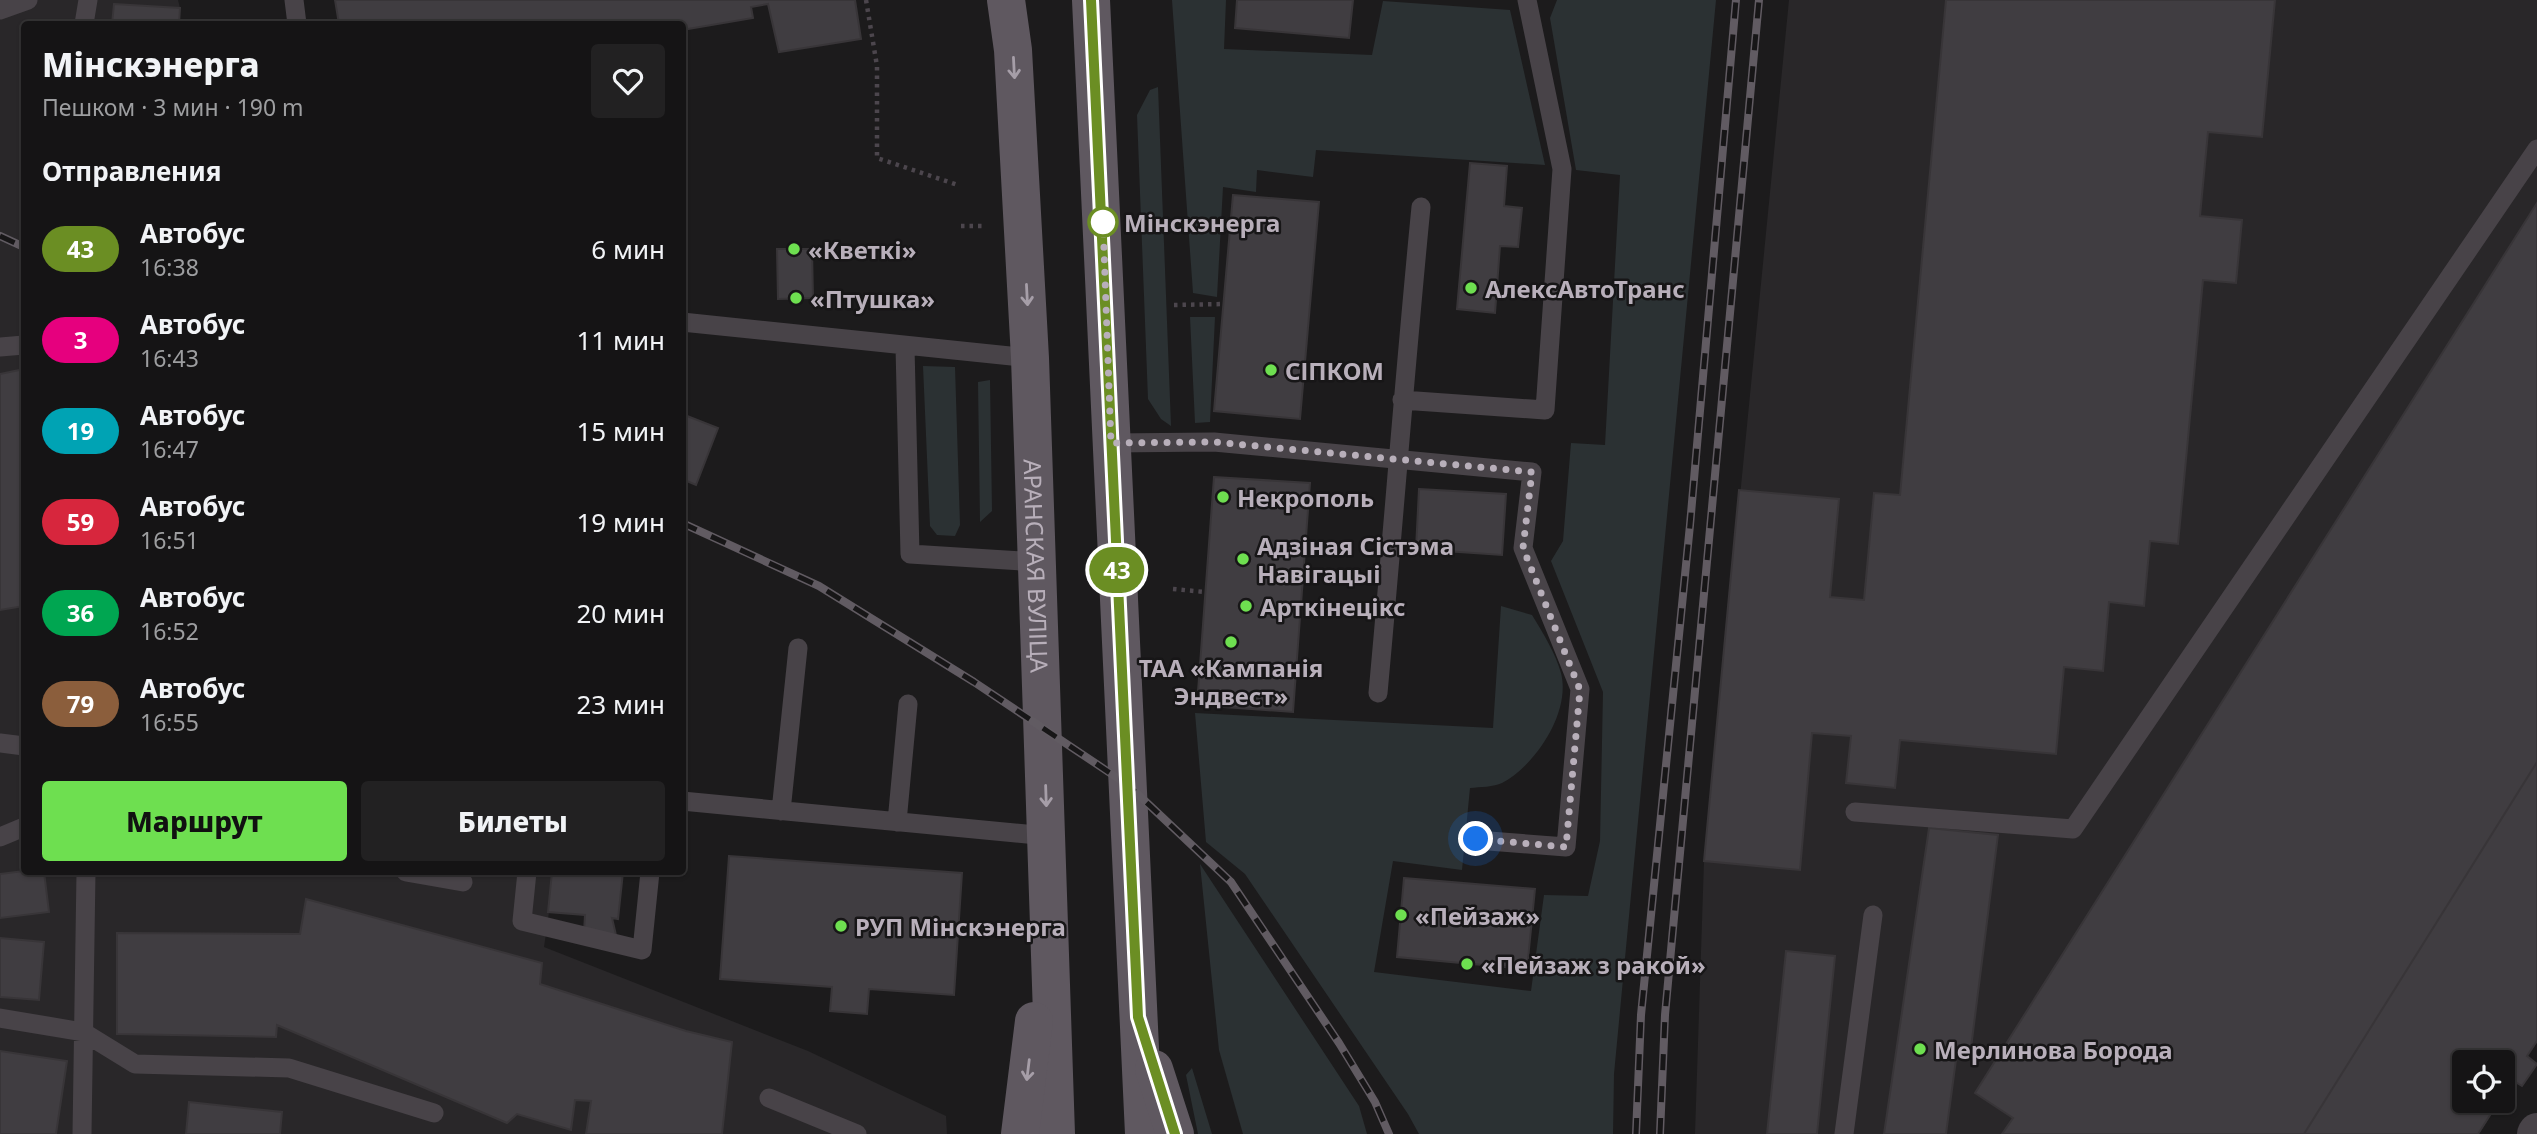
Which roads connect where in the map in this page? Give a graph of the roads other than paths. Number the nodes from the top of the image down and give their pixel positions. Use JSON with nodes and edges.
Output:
{"nodes":[{"id":1,"x":28,"y":0,"type":"edge"},
{"id":2,"x":88,"y":0,"type":"edge"},
{"id":3,"x":294,"y":0,"type":"edge"},
{"id":4,"x":1006,"y":0,"type":"edge"},
{"id":5,"x":1091,"y":0,"type":"edge"},
{"id":6,"x":1527,"y":0,"type":"edge"},
{"id":7,"x":0,"y":10,"type":"edge"},
{"id":8,"x":84,"y":21,"type":"edge"},
{"id":9,"x":297,"y":21,"type":"edge"},
{"id":10,"x":2537,"y":149,"type":"edge"},
{"id":11,"x":1421,"y":207,"type":"dead end"},
{"id":12,"x":686,"y":322,"type":"edge"},
{"id":13,"x":21,"y":345,"type":"edge"},
{"id":14,"x":0,"y":347,"type":"edge"},
{"id":15,"x":905,"y":347,"type":"junction"},
{"id":16,"x":1030,"y":358,"type":"junction"},
{"id":17,"x":1402,"y":400,"type":"junction"},
{"id":18,"x":1111,"y":443,"type":"junction"},
{"id":19,"x":1396,"y":458,"type":"junction"},
{"id":20,"x":1038,"y":562,"type":"junction"},
{"id":21,"x":798,"y":648,"type":"dead end"},
{"id":22,"x":1378,"y":694,"type":"dead end"},
{"id":23,"x":908,"y":704,"type":"dead end"},
{"id":24,"x":0,"y":743,"type":"edge"},
{"id":25,"x":21,"y":746,"type":"edge"},
{"id":26,"x":686,"y":801,"type":"edge"},
{"id":27,"x":781,"y":811,"type":"junction"},
{"id":28,"x":1855,"y":812,"type":"dead end"},
{"id":29,"x":897,"y":822,"type":"junction"},
{"id":30,"x":21,"y":828,"type":"edge"},
{"id":31,"x":1048,"y":836,"type":"junction"},
{"id":32,"x":0,"y":837,"type":"edge"},
{"id":33,"x":1476,"y":839,"type":"dead end"},
{"id":34,"x":86,"y":875,"type":"edge"},
{"id":35,"x":423,"y":875,"type":"edge"},
{"id":36,"x":527,"y":875,"type":"edge"},
{"id":37,"x":650,"y":875,"type":"edge"},
{"id":38,"x":463,"y":882,"type":"dead end"},
{"id":39,"x":1049,"y":905,"type":"junction"},
{"id":40,"x":1873,"y":915,"type":"dead end"},
{"id":41,"x":1138,"y":1017,"type":"junction"},
{"id":42,"x":0,"y":1018,"type":"edge"},
{"id":43,"x":83,"y":1032,"type":"junction"},
{"id":44,"x":769,"y":1098,"type":"dead end"},
{"id":45,"x":434,"y":1113,"type":"dead end"},
{"id":46,"x":82,"y":1134,"type":"edge"},
{"id":47,"x":857,"y":1134,"type":"edge"},
{"id":48,"x":1020,"y":1134,"type":"edge"},
{"id":49,"x":1056,"y":1134,"type":"edge"},
{"id":50,"x":1144,"y":1134,"type":"edge"},
{"id":51,"x":1175,"y":1134,"type":"edge"},
{"id":52,"x":1844,"y":1134,"type":"edge"}],
"edges":[{"from":1,"to":7,"type":"lane"},
{"from":2,"to":8,"type":"lane"},
{"from":3,"to":9,"type":"lane"},
{"from":4,"to":16,"type":"main road","name":"АРАНСКАЯ ВУЛІЦА","one_way":true},
{"from":5,"to":18,"type":"main road"},
{"from":6,"to":17,"type":"lane"},
{"from":10,"to":28,"type":"lane"},
{"from":11,"to":17,"type":"lane"},
{"from":12,"to":15,"type":"lane"},
{"from":13,"to":14,"type":"lane"},
{"from":15,"to":16,"type":"lane"},
{"from":15,"to":20,"type":"lane"},
{"from":16,"to":20,"type":"main road","name":"АРАНСКАЯ ВУЛІЦА"},
{"from":17,"to":19,"type":"lane"},
{"from":18,"to":19,"type":"lane"},
{"from":18,"to":41,"type":"main road"},
{"from":19,"to":22,"type":"lane"},
{"from":19,"to":33,"type":"lane"},
{"from":20,"to":31,"type":"main road","name":"АРАНСКАЯ ВУЛІЦА","one_way":true},
{"from":21,"to":27,"type":"lane"},
{"from":23,"to":29,"type":"lane"},
{"from":24,"to":25,"type":"lane"},
{"from":26,"to":27,"type":"lane"},
{"from":27,"to":29,"type":"lane"},
{"from":29,"to":31,"type":"lane"},
{"from":30,"to":32,"type":"lane"},
{"from":31,"to":39,"type":"main road","name":"АРАНСКАЯ ВУЛІЦА"},
{"from":34,"to":43,"type":"lane"},
{"from":35,"to":38,"type":"lane"},
{"from":36,"to":37,"type":"lane"},
{"from":39,"to":48,"type":"main road","one_way":true},
{"from":39,"to":49,"type":"main road","name":"АРАНСКАЯ ВУЛІЦА"},
{"from":40,"to":52,"type":"lane"},
{"from":41,"to":50,"type":"main road"},
{"from":41,"to":51,"type":"main road"},
{"from":42,"to":43,"type":"lane"},
{"from":43,"to":45,"type":"lane"},
{"from":43,"to":46,"type":"lane"},
{"from":44,"to":47,"type":"lane"}]}
